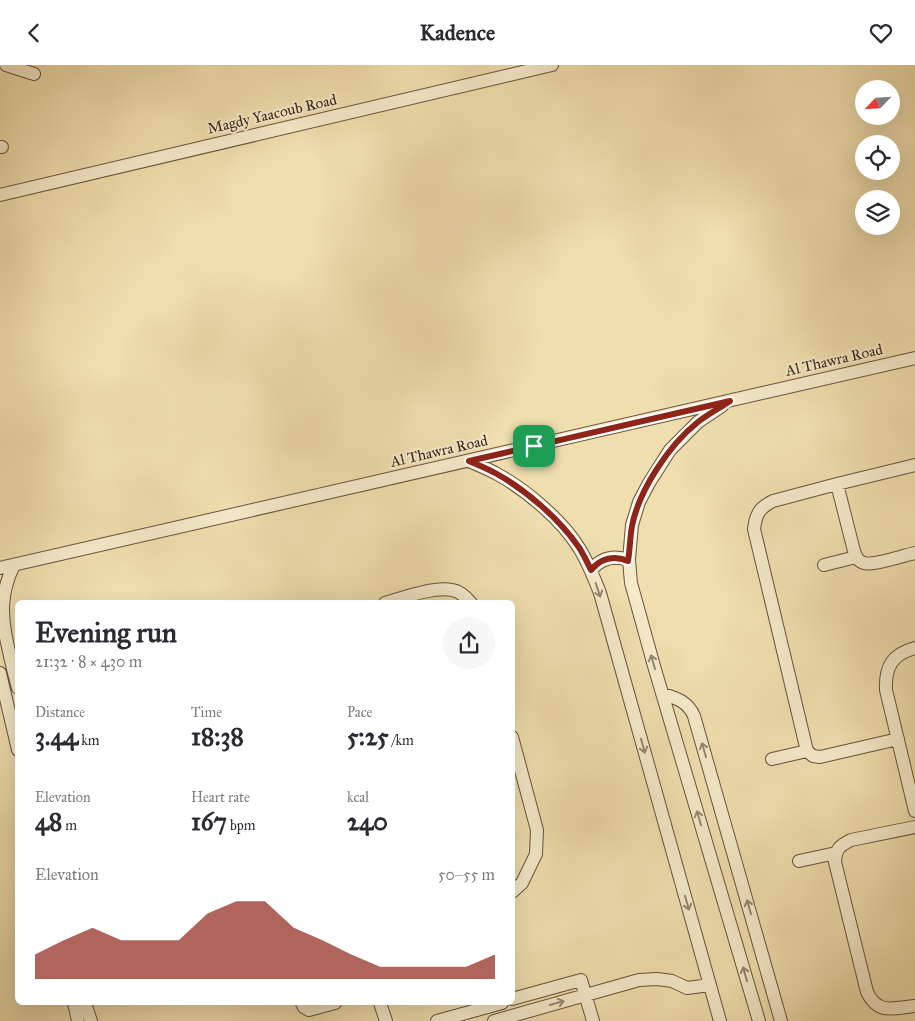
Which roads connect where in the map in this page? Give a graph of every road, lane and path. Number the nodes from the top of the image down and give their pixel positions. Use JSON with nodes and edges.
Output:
{"nodes":[{"id":1,"x":6,"y":65,"type":"edge"},
{"id":2,"x":552,"y":65,"type":"edge"},
{"id":3,"x":34,"y":74,"type":"dead end"},
{"id":4,"x":0,"y":195,"type":"edge"},
{"id":5,"x":915,"y":358,"type":"edge"},
{"id":6,"x":730,"y":401,"type":"junction"},
{"id":7,"x":469,"y":461,"type":"junction"},
{"id":8,"x":915,"y":465,"type":"edge"},
{"id":9,"x":837,"y":484,"type":"junction"},
{"id":10,"x":915,"y":553,"type":"edge"},
{"id":11,"x":856,"y":557,"type":"junction"},
{"id":12,"x":628,"y":561,"type":"junction"},
{"id":13,"x":14,"y":565,"type":"junction"},
{"id":14,"x":824,"y":565,"type":"dead end"},
{"id":15,"x":0,"y":568,"type":"edge"},
{"id":16,"x":591,"y":570,"type":"junction"},
{"id":17,"x":396,"y":600,"type":"edge"},
{"id":18,"x":469,"y":600,"type":"edge"},
{"id":19,"x":3,"y":634,"type":"edge"},
{"id":20,"x":915,"y":648,"type":"edge"},
{"id":21,"x":0,"y":673,"type":"edge"},
{"id":22,"x":15,"y":677,"type":"edge"},
{"id":23,"x":663,"y":694,"type":"junction"},
{"id":24,"x":3,"y":696,"type":"edge"},
{"id":25,"x":15,"y":739,"type":"edge"},
{"id":26,"x":898,"y":739,"type":"junction"},
{"id":27,"x":515,"y":748,"type":"edge"},
{"id":28,"x":807,"y":751,"type":"junction"},
{"id":29,"x":772,"y":759,"type":"dead end"},
{"id":30,"x":915,"y":811,"type":"edge"},
{"id":31,"x":915,"y":827,"type":"edge"},
{"id":32,"x":836,"y":853,"type":"junction"},
{"id":33,"x":798,"y":861,"type":"dead end"},
{"id":34,"x":515,"y":889,"type":"edge"},
{"id":35,"x":710,"y":985,"type":"junction"},
{"id":36,"x":586,"y":995,"type":"junction"},
{"id":37,"x":515,"y":998,"type":"edge"},
{"id":38,"x":74,"y":1005,"type":"edge"},
{"id":39,"x":86,"y":1005,"type":"edge"},
{"id":40,"x":303,"y":1005,"type":"edge"},
{"id":41,"x":328,"y":1005,"type":"edge"},
{"id":42,"x":381,"y":1005,"type":"edge"},
{"id":43,"x":496,"y":1005,"type":"edge"},
{"id":44,"x":915,"y":1006,"type":"edge"},
{"id":45,"x":454,"y":1019,"type":"edge"},
{"id":46,"x":78,"y":1021,"type":"edge"},
{"id":47,"x":91,"y":1021,"type":"edge"},
{"id":48,"x":386,"y":1021,"type":"edge"},
{"id":49,"x":437,"y":1021,"type":"edge"},
{"id":50,"x":494,"y":1021,"type":"edge"},
{"id":51,"x":593,"y":1021,"type":"edge"},
{"id":52,"x":720,"y":1021,"type":"edge"},
{"id":53,"x":758,"y":1021,"type":"edge"},
{"id":54,"x":781,"y":1021,"type":"edge"}],
"edges":[{"from":1,"to":3,"type":"street"},
{"from":2,"to":4,"type":"street","name":"Magdy Yaacoub Road"},
{"from":5,"to":6,"type":"street","name":"Al Thawra Road"},
{"from":6,"to":7,"type":"street","name":"Al Thawra Road"},
{"from":6,"to":12,"type":"street"},
{"from":7,"to":13,"type":"street","name":"Al Thawra Road"},
{"from":7,"to":16,"type":"street"},
{"from":8,"to":9,"type":"street"},
{"from":9,"to":11,"type":"street"},
{"from":9,"to":28,"type":"street"},
{"from":10,"to":11,"type":"street"},
{"from":11,"to":14,"type":"street"},
{"from":12,"to":16,"type":"street"},
{"from":23,"to":12,"type":"street","one_way":true},
{"from":13,"to":15,"type":"street","name":"Al Thawra Road"},
{"from":13,"to":19,"type":"street"},
{"from":16,"to":35,"type":"street","one_way":true},
{"from":17,"to":18,"type":"street"},
{"from":19,"to":22,"type":"street"},
{"from":20,"to":26,"type":"street"},
{"from":21,"to":24,"type":"street"},
{"from":53,"to":23,"type":"street","one_way":true},
{"from":54,"to":23,"type":"street","one_way":true},
{"from":24,"to":25,"type":"street"},
{"from":26,"to":28,"type":"street"},
{"from":26,"to":30,"type":"street"},
{"from":27,"to":34,"type":"street"},
{"from":28,"to":29,"type":"street"},
{"from":31,"to":32,"type":"street"},
{"from":32,"to":33,"type":"street"},
{"from":32,"to":44,"type":"street"},
{"from":35,"to":36,"type":"street"},
{"from":35,"to":52,"type":"street"},
{"from":36,"to":37,"type":"street"},
{"from":50,"to":36,"type":"street","one_way":true},
{"from":36,"to":51,"type":"street"},
{"from":38,"to":46,"type":"street"},
{"from":39,"to":47,"type":"street"},
{"from":40,"to":41,"type":"street"},
{"from":42,"to":48,"type":"street"},
{"from":43,"to":45,"type":"street"},
{"from":45,"to":49,"type":"street"}]}
